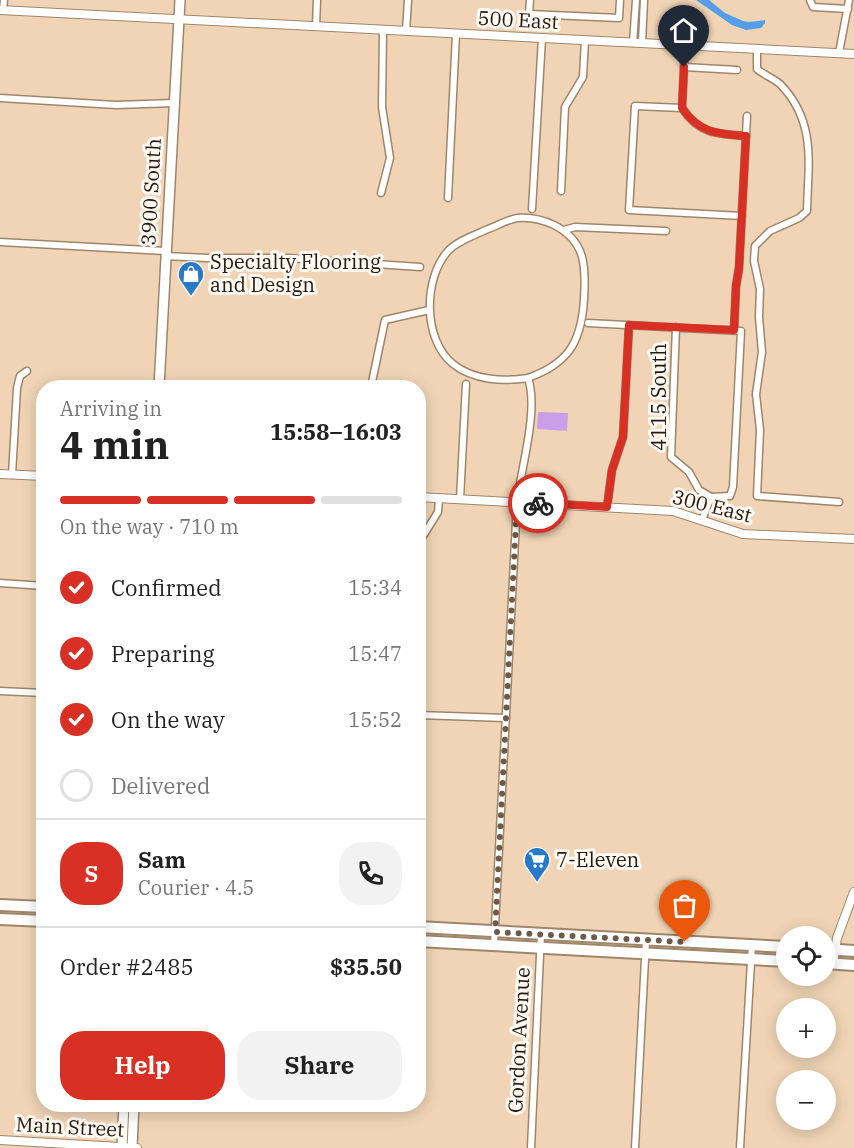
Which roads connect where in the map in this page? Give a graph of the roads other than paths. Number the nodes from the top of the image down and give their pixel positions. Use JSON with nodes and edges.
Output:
{"nodes":[{"id":1,"x":4,"y":0,"type":"edge"},
{"id":2,"x":180,"y":0,"type":"edge"},
{"id":3,"x":317,"y":0,"type":"edge"},
{"id":4,"x":408,"y":0,"type":"edge"},
{"id":5,"x":530,"y":0,"type":"edge"},
{"id":6,"x":620,"y":0,"type":"edge"},
{"id":7,"x":636,"y":0,"type":"edge"},
{"id":8,"x":644,"y":0,"type":"edge"},
{"id":9,"x":810,"y":0,"type":"edge"},
{"id":10,"x":849,"y":0,"type":"edge"},
{"id":11,"x":848,"y":9,"type":"junction"},
{"id":12,"x":2,"y":10,"type":"edge"},
{"id":13,"x":178,"y":20,"type":"junction"},
{"id":14,"x":316,"y":26,"type":"junction"},
{"id":15,"x":383,"y":30,"type":"junction"},
{"id":16,"x":406,"y":31,"type":"junction"},
{"id":17,"x":456,"y":34,"type":"junction"},
{"id":18,"x":542,"y":38,"type":"junction"},
{"id":19,"x":585,"y":40,"type":"junction"},
{"id":20,"x":638,"y":43,"type":"junction"},
{"id":21,"x":685,"y":46,"type":"junction"},
{"id":22,"x":757,"y":50,"type":"junction"},
{"id":23,"x":839,"y":53,"type":"junction"},
{"id":24,"x":854,"y":54,"type":"edge"},
{"id":25,"x":684,"y":67,"type":"junction"},
{"id":26,"x":737,"y":70,"type":"dead end"},
{"id":27,"x":0,"y":98,"type":"edge"},
{"id":28,"x":174,"y":103,"type":"junction"},
{"id":29,"x":682,"y":108,"type":"junction"},
{"id":30,"x":747,"y":116,"type":"dead end"},
{"id":31,"x":746,"y":136,"type":"junction"},
{"id":32,"x":561,"y":191,"type":"dead end"},
{"id":33,"x":381,"y":193,"type":"dead end"},
{"id":34,"x":448,"y":198,"type":"dead end"},
{"id":35,"x":531,"y":209,"type":"dead end"},
{"id":36,"x":742,"y":216,"type":"junction"},
{"id":37,"x":564,"y":230,"type":"junction"},
{"id":38,"x":666,"y":231,"type":"dead end"},
{"id":39,"x":0,"y":242,"type":"edge"},
{"id":40,"x":165,"y":253,"type":"junction"},
{"id":41,"x":420,"y":267,"type":"dead end"},
{"id":42,"x":429,"y":310,"type":"junction"},
{"id":43,"x":588,"y":323,"type":"dead end"},
{"id":44,"x":629,"y":325,"type":"junction"},
{"id":45,"x":676,"y":327,"type":"junction"},
{"id":46,"x":734,"y":330,"type":"junction"},
{"id":47,"x":27,"y":371,"type":"dead end"},
{"id":48,"x":528,"y":378,"type":"junction"},
{"id":49,"x":159,"y":380,"type":"edge"},
{"id":50,"x":372,"y":380,"type":"edge"},
{"id":51,"x":466,"y":384,"type":"dead end"},
{"id":52,"x":0,"y":474,"type":"edge"},
{"id":53,"x":12,"y":474,"type":"junction"},
{"id":54,"x":36,"y":476,"type":"edge"},
{"id":55,"x":426,"y":497,"type":"edge"},
{"id":56,"x":711,"y":497,"type":"junction"},
{"id":57,"x":439,"y":498,"type":"junction"},
{"id":58,"x":460,"y":499,"type":"junction"},
{"id":59,"x":517,"y":502,"type":"junction"},
{"id":60,"x":839,"y":502,"type":"dead end"},
{"id":61,"x":607,"y":507,"type":"junction"},
{"id":62,"x":702,"y":520,"type":"junction"},
{"id":63,"x":426,"y":531,"type":"edge"},
{"id":64,"x":854,"y":540,"type":"edge"},
{"id":65,"x":0,"y":583,"type":"edge"},
{"id":66,"x":36,"y":585,"type":"edge"},
{"id":67,"x":0,"y":691,"type":"edge"},
{"id":68,"x":36,"y":693,"type":"edge"},
{"id":69,"x":426,"y":715,"type":"edge"},
{"id":70,"x":506,"y":718,"type":"junction"},
{"id":71,"x":854,"y":892,"type":"edge"},
{"id":72,"x":0,"y":905,"type":"edge"},
{"id":73,"x":36,"y":907,"type":"edge"},
{"id":74,"x":0,"y":919,"type":"edge"},
{"id":75,"x":36,"y":921,"type":"edge"},
{"id":76,"x":426,"y":928,"type":"edge"},
{"id":77,"x":495,"y":932,"type":"junction"},
{"id":78,"x":541,"y":934,"type":"junction"},
{"id":79,"x":836,"y":935,"type":"edge"},
{"id":80,"x":646,"y":940,"type":"junction"},
{"id":81,"x":426,"y":941,"type":"edge"},
{"id":82,"x":494,"y":945,"type":"junction"},
{"id":83,"x":752,"y":945,"type":"junction"},
{"id":84,"x":776,"y":946,"type":"edge"},
{"id":85,"x":541,"y":948,"type":"junction"},
{"id":86,"x":836,"y":950,"type":"edge"},
{"id":87,"x":854,"y":951,"type":"edge"},
{"id":88,"x":645,"y":953,"type":"junction"},
{"id":89,"x":752,"y":960,"type":"junction"},
{"id":90,"x":776,"y":961,"type":"edge"},
{"id":91,"x":836,"y":964,"type":"edge"},
{"id":92,"x":854,"y":965,"type":"edge"},
{"id":93,"x":124,"y":1112,"type":"edge"},
{"id":94,"x":134,"y":1112,"type":"edge"},
{"id":95,"x":0,"y":1140,"type":"edge"},
{"id":96,"x":122,"y":1147,"type":"edge"},
{"id":97,"x":132,"y":1148,"type":"edge"},
{"id":98,"x":137,"y":1148,"type":"edge"},
{"id":99,"x":531,"y":1148,"type":"edge"},
{"id":100,"x":635,"y":1148,"type":"edge"},
{"id":101,"x":740,"y":1148,"type":"edge"}],
"edges":[{"from":1,"to":12,"type":"street"},
{"from":2,"to":13,"type":"main road","name":"3900 South"},
{"from":3,"to":14,"type":"street"},
{"from":4,"to":16,"type":"street"},
{"from":5,"to":6,"type":"street"},
{"from":7,"to":20,"type":"street"},
{"from":8,"to":20,"type":"street"},
{"from":9,"to":11,"type":"street"},
{"from":10,"to":11,"type":"street"},
{"from":11,"to":23,"type":"street"},
{"from":12,"to":13,"type":"street","name":"500 East"},
{"from":13,"to":14,"type":"street","name":"500 East"},
{"from":13,"to":28,"type":"main road","name":"3900 South"},
{"from":14,"to":15,"type":"street","name":"500 East"},
{"from":15,"to":16,"type":"street","name":"500 East"},
{"from":15,"to":33,"type":"street"},
{"from":16,"to":17,"type":"street","name":"500 East"},
{"from":17,"to":18,"type":"street","name":"500 East"},
{"from":17,"to":34,"type":"street"},
{"from":18,"to":19,"type":"street","name":"500 East"},
{"from":18,"to":35,"type":"street"},
{"from":19,"to":20,"type":"street","name":"500 East"},
{"from":19,"to":32,"type":"street"},
{"from":20,"to":21,"type":"street","name":"500 East"},
{"from":21,"to":22,"type":"street","name":"500 East"},
{"from":21,"to":25,"type":"street"},
{"from":22,"to":23,"type":"street","name":"500 East"},
{"from":22,"to":60,"type":"street"},
{"from":23,"to":24,"type":"street","name":"500 East"},
{"from":25,"to":26,"type":"street"},
{"from":25,"to":29,"type":"street"},
{"from":27,"to":28,"type":"street"},
{"from":28,"to":40,"type":"main road","name":"3900 South"},
{"from":29,"to":31,"type":"street"},
{"from":29,"to":36,"type":"street"},
{"from":30,"to":31,"type":"street"},
{"from":31,"to":36,"type":"street"},
{"from":36,"to":46,"type":"street"},
{"from":37,"to":38,"type":"street"},
{"from":37,"to":42,"type":"street"},
{"from":37,"to":48,"type":"street"},
{"from":39,"to":40,"type":"street"},
{"from":40,"to":41,"type":"street"},
{"from":40,"to":49,"type":"main road","name":"3900 South"},
{"from":42,"to":48,"type":"street"},
{"from":42,"to":50,"type":"street"},
{"from":43,"to":44,"type":"street"},
{"from":44,"to":45,"type":"street"},
{"from":44,"to":61,"type":"street"},
{"from":45,"to":46,"type":"street"},
{"from":45,"to":56,"type":"street","name":"4115 South"},
{"from":46,"to":56,"type":"street"},
{"from":47,"to":53,"type":"street"},
{"from":48,"to":59,"type":"street"},
{"from":51,"to":58,"type":"street"},
{"from":52,"to":53,"type":"street"},
{"from":53,"to":54,"type":"street"},
{"from":55,"to":57,"type":"street","name":"300 East"},
{"from":56,"to":62,"type":"street"},
{"from":57,"to":58,"type":"street","name":"300 East"},
{"from":57,"to":63,"type":"street"},
{"from":58,"to":59,"type":"street","name":"300 East"},
{"from":59,"to":61,"type":"street","name":"300 East"},
{"from":59,"to":70,"type":"street"},
{"from":61,"to":62,"type":"street","name":"300 East"},
{"from":62,"to":64,"type":"street","name":"300 East"},
{"from":65,"to":66,"type":"street"},
{"from":67,"to":68,"type":"street"},
{"from":69,"to":70,"type":"street"},
{"from":70,"to":77,"type":"street"},
{"from":71,"to":79,"type":"street"},
{"from":72,"to":73,"type":"main road"},
{"from":74,"to":75,"type":"main road"},
{"from":76,"to":77,"type":"main road"},
{"from":77,"to":78,"type":"main road"},
{"from":77,"to":82,"type":"street"},
{"from":78,"to":80,"type":"main road"},
{"from":78,"to":85,"type":"street","name":"Gordon Avenue"},
{"from":80,"to":83,"type":"main road"},
{"from":80,"to":88,"type":"street"},
{"from":81,"to":82,"type":"main road"},
{"from":82,"to":85,"type":"main road"},
{"from":83,"to":84,"type":"main road"},
{"from":83,"to":89,"type":"street"},
{"from":85,"to":88,"type":"main road"},
{"from":85,"to":99,"type":"street","name":"Gordon Avenue"},
{"from":86,"to":87,"type":"main road"},
{"from":88,"to":89,"type":"main road"},
{"from":88,"to":100,"type":"street"},
{"from":89,"to":90,"type":"main road"},
{"from":89,"to":101,"type":"street"},
{"from":91,"to":92,"type":"main road"},
{"from":93,"to":96,"type":"main road"},
{"from":94,"to":97,"type":"main road"},
{"from":95,"to":96,"type":"street","name":"Main Street"},
{"from":96,"to":97,"type":"street","name":"Main Street"},
{"from":97,"to":98,"type":"street","name":"Main Street"}]}
